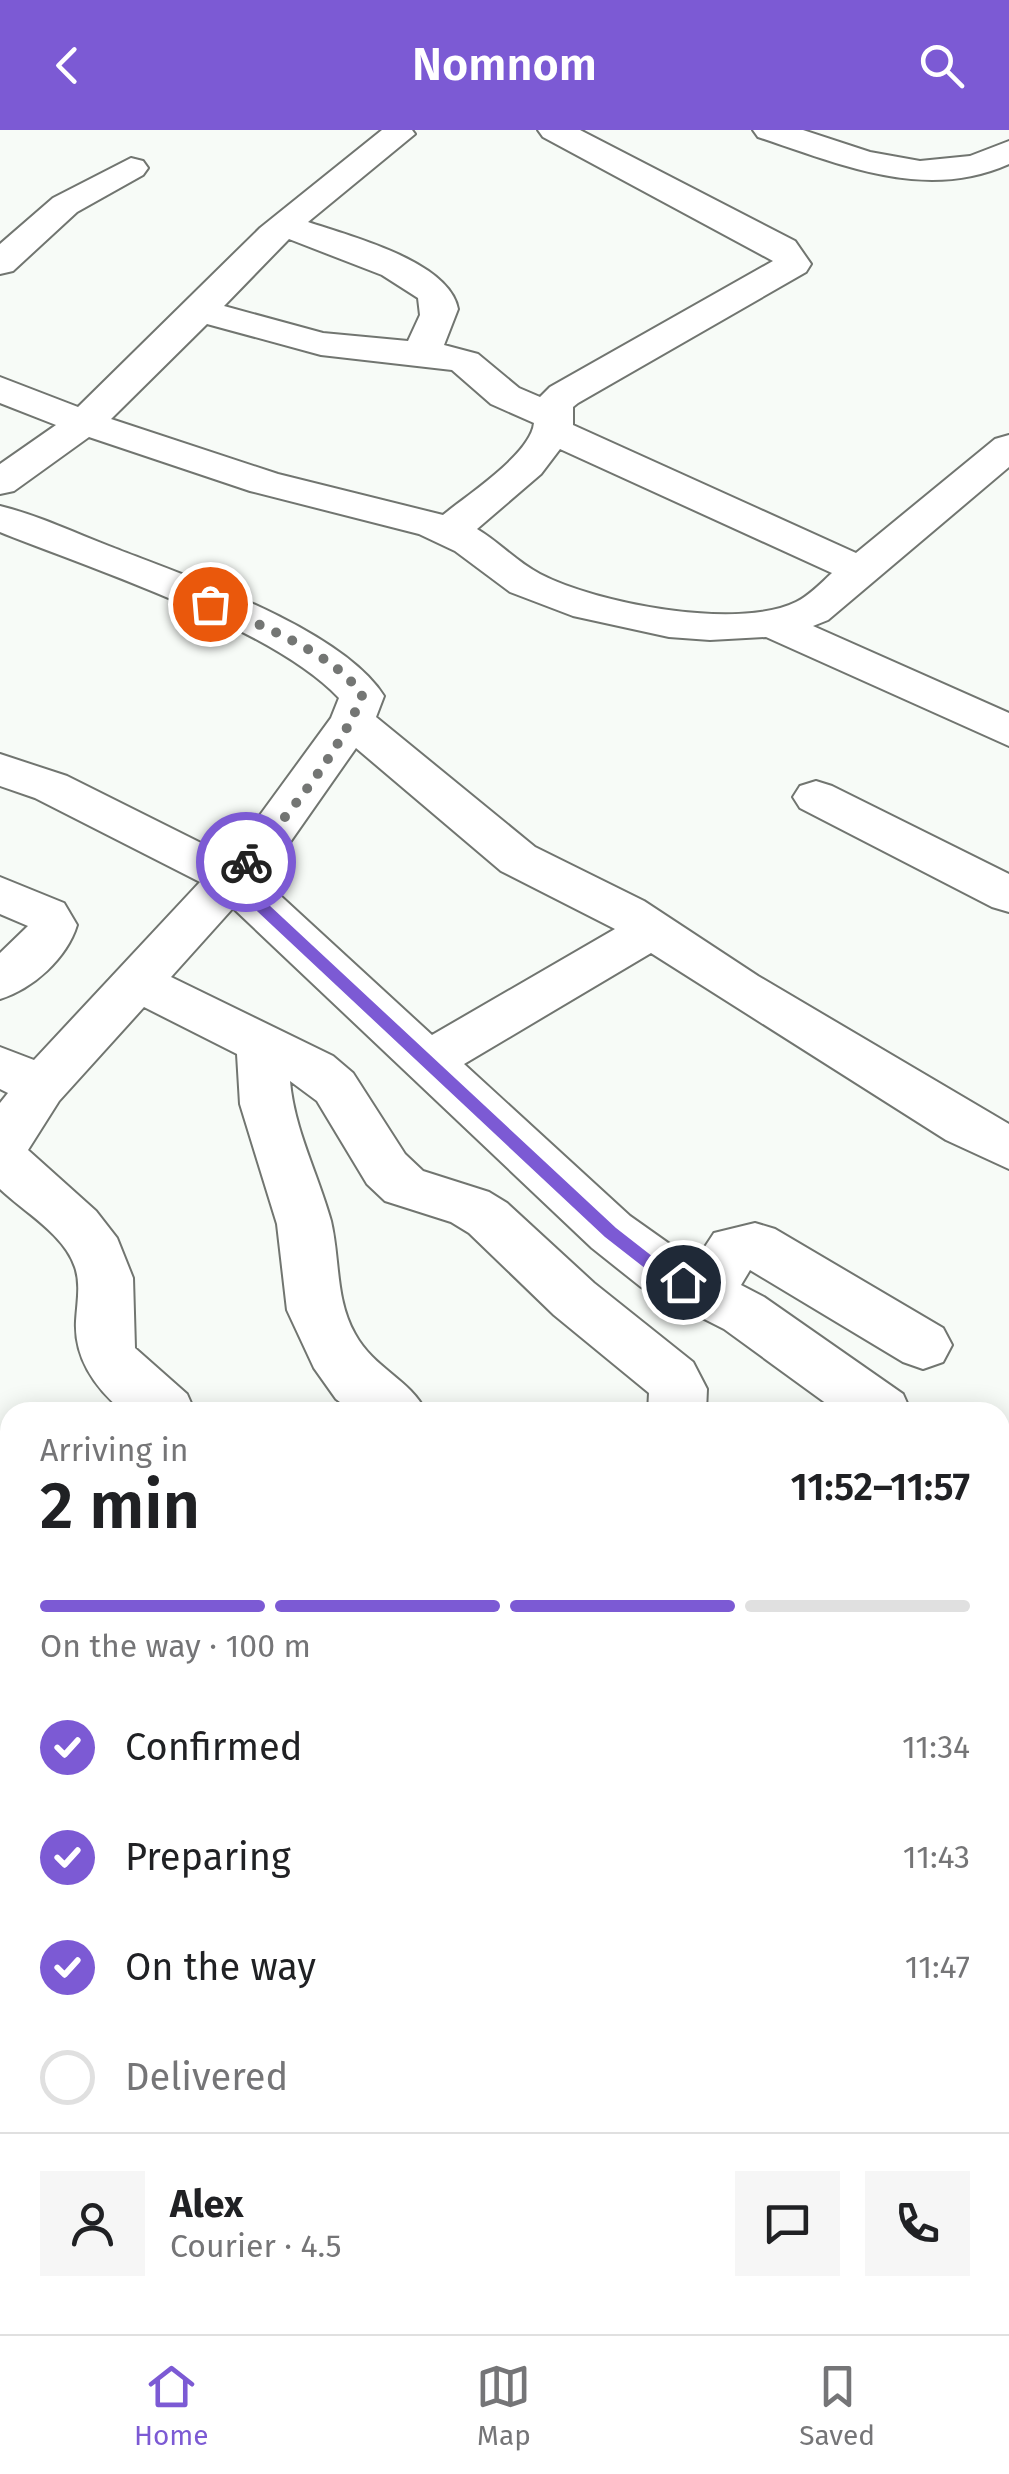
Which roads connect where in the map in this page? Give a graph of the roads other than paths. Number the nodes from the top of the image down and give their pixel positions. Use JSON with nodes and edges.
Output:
{"nodes":[{"id":1,"x":554,"y":130,"type":"edge"},
{"id":2,"x":770,"y":130,"type":"edge"},
{"id":3,"x":398,"y":134,"type":"dead end"},
{"id":4,"x":1009,"y":151,"type":"edge"},
{"id":5,"x":130,"y":168,"type":"dead end"},
{"id":6,"x":284,"y":226,"type":"junction"},
{"id":7,"x":0,"y":263,"type":"edge"},
{"id":8,"x":199,"y":310,"type":"junction"},
{"id":9,"x":420,"y":354,"type":"junction"},
{"id":10,"x":0,"y":389,"type":"edge"},
{"id":11,"x":83,"y":424,"type":"junction"},
{"id":12,"x":554,"y":424,"type":"junction"},
{"id":13,"x":1009,"y":447,"type":"edge"},
{"id":14,"x":0,"y":482,"type":"edge"},
{"id":15,"x":0,"y":518,"type":"edge"},
{"id":16,"x":449,"y":531,"type":"junction"},
{"id":17,"x":862,"y":570,"type":"junction"},
{"id":18,"x":771,"y":623,"type":"junction"},
{"id":19,"x":352,"y":721,"type":"junction"},
{"id":20,"x":1009,"y":731,"type":"edge"},
{"id":21,"x":0,"y":769,"type":"edge"},
{"id":22,"x":816,"y":797,"type":"dead end"},
{"id":23,"x":231,"y":878,"type":"junction"},
{"id":24,"x":0,"y":894,"type":"edge"},
{"id":25,"x":1009,"y":895,"type":"edge"},
{"id":26,"x":652,"y":930,"type":"junction"},
{"id":27,"x":0,"y":982,"type":"edge"},
{"id":28,"x":136,"y":982,"type":"junction"},
{"id":29,"x":262,"y":1045,"type":"junction"},
{"id":30,"x":428,"y":1061,"type":"junction"},
{"id":31,"x":20,"y":1076,"type":"edge"},
{"id":32,"x":1009,"y":1148,"type":"edge"},
{"id":33,"x":705,"y":1293,"type":"junction"},
{"id":34,"x":923,"y":1345,"type":"dead end"},
{"id":35,"x":155,"y":1402,"type":"edge"},
{"id":36,"x":383,"y":1402,"type":"edge"},
{"id":37,"x":677,"y":1402,"type":"edge"},
{"id":38,"x":868,"y":1402,"type":"edge"}],
"edges":[{"from":1,"to":12,"type":"street"},
{"from":2,"to":4,"type":"street"},
{"from":3,"to":6,"type":"street"},
{"from":5,"to":7,"type":"street"},
{"from":6,"to":8,"type":"street"},
{"from":6,"to":9,"type":"street"},
{"from":8,"to":9,"type":"street"},
{"from":8,"to":11,"type":"street"},
{"from":9,"to":12,"type":"street"},
{"from":10,"to":11,"type":"street"},
{"from":11,"to":14,"type":"street"},
{"from":11,"to":16,"type":"street"},
{"from":12,"to":16,"type":"street"},
{"from":12,"to":17,"type":"street"},
{"from":13,"to":17,"type":"street"},
{"from":15,"to":19,"type":"street"},
{"from":16,"to":18,"type":"street"},
{"from":17,"to":18,"type":"street"},
{"from":18,"to":20,"type":"street"},
{"from":19,"to":23,"type":"street"},
{"from":19,"to":26,"type":"street"},
{"from":21,"to":23,"type":"street"},
{"from":22,"to":25,"type":"street"},
{"from":23,"to":28,"type":"street"},
{"from":23,"to":30,"type":"street"},
{"from":24,"to":27,"type":"street"},
{"from":26,"to":30,"type":"street"},
{"from":26,"to":32,"type":"street"},
{"from":28,"to":29,"type":"street"},
{"from":28,"to":31,"type":"street"},
{"from":29,"to":36,"type":"street"},
{"from":29,"to":37,"type":"street"},
{"from":30,"to":33,"type":"street"},
{"from":31,"to":35,"type":"street"},
{"from":33,"to":34,"type":"street"},
{"from":33,"to":38,"type":"street"}]}
